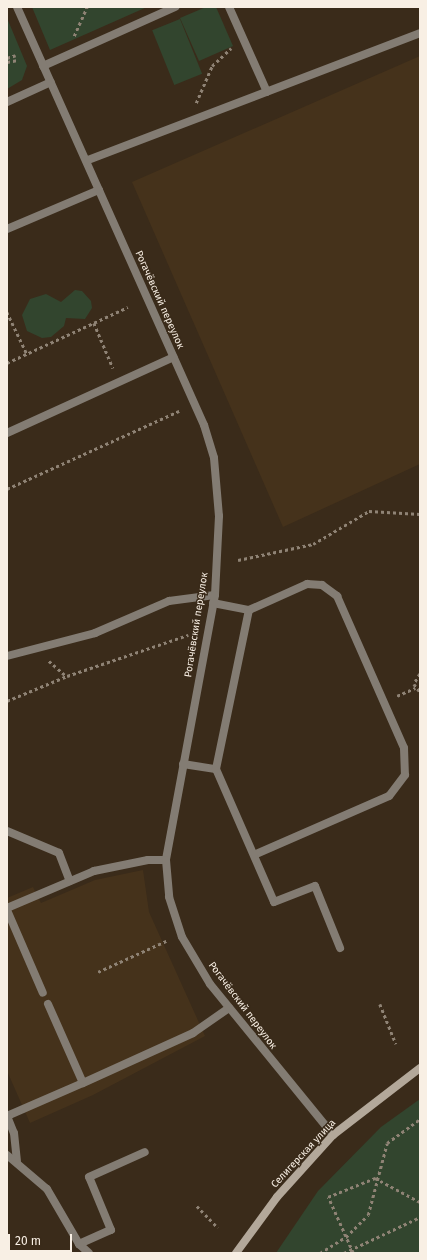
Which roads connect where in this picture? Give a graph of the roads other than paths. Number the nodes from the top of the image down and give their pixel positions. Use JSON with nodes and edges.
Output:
{"nodes":[{"id":1,"x":18,"y":7,"type":"edge"},
{"id":2,"x":175,"y":7,"type":"edge"},
{"id":3,"x":229,"y":7,"type":"edge"},
{"id":4,"x":420,"y":33,"type":"edge"},
{"id":5,"x":43,"y":66,"type":"junction"},
{"id":6,"x":51,"y":82,"type":"junction"},
{"id":7,"x":267,"y":92,"type":"junction"},
{"id":8,"x":7,"y":102,"type":"edge"},
{"id":9,"x":88,"y":160,"type":"junction"},
{"id":10,"x":99,"y":190,"type":"junction"},
{"id":11,"x":7,"y":229,"type":"edge"},
{"id":12,"x":174,"y":357,"type":"junction"},
{"id":13,"x":7,"y":433,"type":"edge"},
{"id":14,"x":214,"y":599,"type":"junction"},
{"id":15,"x":249,"y":610,"type":"junction"},
{"id":16,"x":7,"y":656,"type":"edge"},
{"id":17,"x":183,"y":764,"type":"junction"},
{"id":18,"x":216,"y":769,"type":"junction"},
{"id":19,"x":7,"y":831,"type":"edge"},
{"id":20,"x":254,"y":855,"type":"junction"},
{"id":21,"x":166,"y":860,"type":"junction"},
{"id":22,"x":70,"y":881,"type":"junction"},
{"id":23,"x":7,"y":909,"type":"edge"},
{"id":24,"x":340,"y":948,"type":"dead end"},
{"id":25,"x":43,"y":993,"type":"dead end"},
{"id":26,"x":48,"y":1004,"type":"dead end"},
{"id":27,"x":229,"y":1008,"type":"junction"},
{"id":28,"x":420,"y":1068,"type":"edge"},
{"id":29,"x":83,"y":1083,"type":"junction"},
{"id":30,"x":7,"y":1116,"type":"edge"},
{"id":31,"x":333,"y":1135,"type":"junction"},
{"id":32,"x":145,"y":1152,"type":"dead end"},
{"id":33,"x":7,"y":1155,"type":"edge"},
{"id":34,"x":17,"y":1161,"type":"junction"},
{"id":35,"x":79,"y":1249,"type":"edge"},
{"id":36,"x":89,"y":1253,"type":"edge"},
{"id":37,"x":236,"y":1253,"type":"edge"}],
"edges":[{"from":1,"to":5,"type":"street","name":"Рогачёвский переулок"},
{"from":2,"to":5,"type":"street"},
{"from":3,"to":7,"type":"street"},
{"from":4,"to":7,"type":"street"},
{"from":5,"to":6,"type":"street","name":"Рогачёвский переулок"},
{"from":6,"to":8,"type":"street"},
{"from":6,"to":9,"type":"street","name":"Рогачёвский переулок"},
{"from":7,"to":9,"type":"street"},
{"from":9,"to":10,"type":"street","name":"Рогачёвский переулок"},
{"from":10,"to":11,"type":"street"},
{"from":10,"to":12,"type":"street","name":"Рогачёвский переулок"},
{"from":12,"to":13,"type":"street"},
{"from":12,"to":14,"type":"street","name":"Рогачёвский переулок"},
{"from":14,"to":15,"type":"street"},
{"from":14,"to":16,"type":"street"},
{"from":14,"to":17,"type":"street","name":"Рогачёвский переулок"},
{"from":15,"to":18,"type":"street"},
{"from":15,"to":20,"type":"street"},
{"from":17,"to":18,"type":"street"},
{"from":17,"to":21,"type":"street","name":"Рогачёвский переулок"},
{"from":18,"to":20,"type":"street"},
{"from":19,"to":22,"type":"street"},
{"from":20,"to":24,"type":"street"},
{"from":21,"to":22,"type":"street"},
{"from":21,"to":27,"type":"street","name":"Рогачёвский переулок"},
{"from":22,"to":23,"type":"street"},
{"from":23,"to":25,"type":"street"},
{"from":26,"to":29,"type":"street"},
{"from":27,"to":29,"type":"street"},
{"from":27,"to":31,"type":"street","name":"Рогачёвский переулок"},
{"from":28,"to":31,"type":"street","name":"Селигерская улица"},
{"from":29,"to":30,"type":"street"},
{"from":30,"to":34,"type":"street"},
{"from":31,"to":37,"type":"street","name":"Селигерская улица"},
{"from":32,"to":35,"type":"street"},
{"from":33,"to":34,"type":"street"},
{"from":34,"to":35,"type":"street"},
{"from":35,"to":36,"type":"street"}]}
